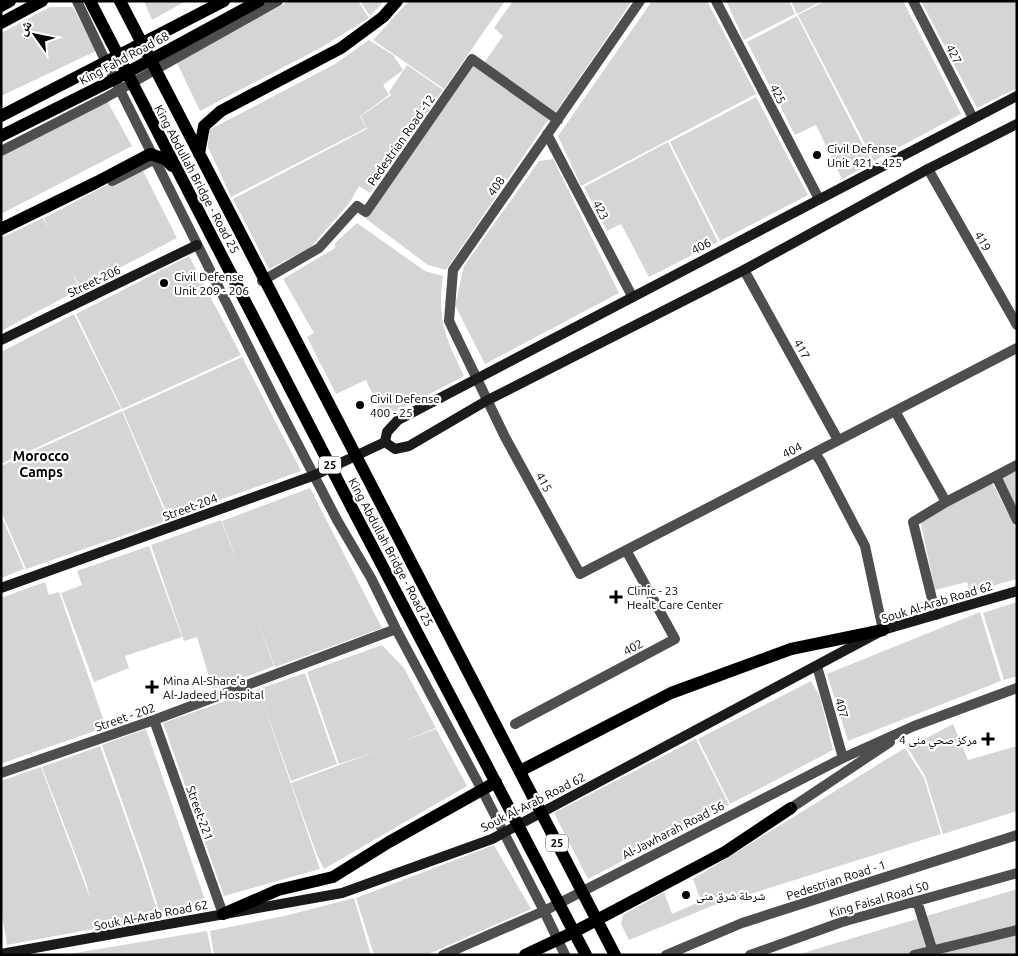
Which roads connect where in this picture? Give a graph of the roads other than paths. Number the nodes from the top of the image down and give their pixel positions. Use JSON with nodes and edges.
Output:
{"nodes":[{"id":1,"x":10,"y":1,"type":"edge"},
{"id":2,"x":42,"y":1,"type":"edge"},
{"id":3,"x":78,"y":1,"type":"edge"},
{"id":4,"x":120,"y":1,"type":"edge"},
{"id":5,"x":224,"y":1,"type":"edge"},
{"id":6,"x":259,"y":1,"type":"edge"},
{"id":7,"x":278,"y":1,"type":"edge"},
{"id":8,"x":398,"y":1,"type":"edge"},
{"id":9,"x":640,"y":1,"type":"edge"},
{"id":10,"x":716,"y":1,"type":"edge"},
{"id":11,"x":913,"y":1,"type":"edge"},
{"id":12,"x":92,"y":5,"type":"edge"},
{"id":13,"x":1,"y":6,"type":"edge"},
{"id":14,"x":1,"y":23,"type":"edge"},
{"id":15,"x":106,"y":62,"type":"junction"},
{"id":16,"x":115,"y":79,"type":"junction"},
{"id":17,"x":1017,"y":96,"type":"edge"},
{"id":18,"x":1,"y":116,"type":"edge"},
{"id":19,"x":973,"y":118,"type":"junction"},
{"id":20,"x":558,"y":120,"type":"junction"},
{"id":21,"x":1017,"y":124,"type":"edge"},
{"id":22,"x":548,"y":134,"type":"junction"},
{"id":23,"x":1,"y":136,"type":"edge"},
{"id":24,"x":1,"y":151,"type":"edge"},
{"id":25,"x":199,"y":154,"type":"junction"},
{"id":26,"x":155,"y":159,"type":"junction"},
{"id":27,"x":928,"y":168,"type":"junction"},
{"id":28,"x":176,"y":170,"type":"junction"},
{"id":29,"x":818,"y":199,"type":"junction"},
{"id":30,"x":1,"y":229,"type":"edge"},
{"id":31,"x":1,"y":235,"type":"edge"},
{"id":32,"x":197,"y":245,"type":"junction"},
{"id":33,"x":744,"y":270,"type":"junction"},
{"id":34,"x":262,"y":281,"type":"dead end"},
{"id":35,"x":632,"y":296,"type":"junction"},
{"id":36,"x":1017,"y":325,"type":"edge"},
{"id":37,"x":1,"y":340,"type":"edge"},
{"id":38,"x":1017,"y":348,"type":"edge"},
{"id":39,"x":476,"y":379,"type":"junction"},
{"id":40,"x":486,"y":401,"type":"junction"},
{"id":41,"x":895,"y":411,"type":"junction"},
{"id":42,"x":838,"y":440,"type":"junction"},
{"id":43,"x":385,"y":442,"type":"junction"},
{"id":44,"x":815,"y":452,"type":"junction"},
{"id":45,"x":1017,"y":465,"type":"edge"},
{"id":46,"x":315,"y":475,"type":"junction"},
{"id":47,"x":996,"y":476,"type":"junction"},
{"id":48,"x":946,"y":502,"type":"junction"},
{"id":49,"x":1017,"y":520,"type":"edge"},
{"id":50,"x":626,"y":550,"type":"junction"},
{"id":51,"x":580,"y":574,"type":"joint"},
{"id":52,"x":1,"y":588,"type":"edge"},
{"id":53,"x":1017,"y":592,"type":"edge"},
{"id":54,"x":936,"y":615,"type":"junction"},
{"id":55,"x":396,"y":629,"type":"junction"},
{"id":56,"x":883,"y":630,"type":"junction"},
{"id":57,"x":817,"y":666,"type":"junction"},
{"id":58,"x":1017,"y":688,"type":"edge"},
{"id":59,"x":154,"y":720,"type":"junction"},
{"id":60,"x":515,"y":724,"type":"dead end"},
{"id":61,"x":914,"y":726,"type":"junction"},
{"id":62,"x":843,"y":758,"type":"junction"},
{"id":63,"x":520,"y":771,"type":"junction"},
{"id":64,"x":1,"y":773,"type":"edge"},
{"id":65,"x":496,"y":782,"type":"junction"},
{"id":66,"x":790,"y":808,"type":"joint"},
{"id":67,"x":505,"y":832,"type":"junction"},
{"id":68,"x":1017,"y":835,"type":"edge"},
{"id":69,"x":1017,"y":873,"type":"edge"},
{"id":70,"x":917,"y":902,"type":"junction"},
{"id":71,"x":544,"y":910,"type":"junction"},
{"id":72,"x":223,"y":914,"type":"junction"},
{"id":73,"x":595,"y":917,"type":"junction"},
{"id":74,"x":1017,"y":930,"type":"edge"},
{"id":75,"x":576,"y":934,"type":"junction"},
{"id":76,"x":557,"y":940,"type":"junction"},
{"id":77,"x":36,"y":952,"type":"edge"},
{"id":78,"x":933,"y":952,"type":"edge"},
{"id":79,"x":1,"y":954,"type":"edge"},
{"id":80,"x":443,"y":955,"type":"edge"},
{"id":81,"x":525,"y":955,"type":"edge"},
{"id":82,"x":565,"y":955,"type":"edge"},
{"id":83,"x":586,"y":955,"type":"edge"},
{"id":84,"x":615,"y":955,"type":"edge"},
{"id":85,"x":666,"y":955,"type":"edge"},
{"id":86,"x":750,"y":955,"type":"edge"},
{"id":87,"x":914,"y":955,"type":"edge"}],
"edges":[{"from":1,"to":13,"type":"main road"},
{"from":2,"to":14,"type":"main road"},
{"from":3,"to":12,"type":"main road"},
{"from":3,"to":15,"type":"street"},
{"from":4,"to":25,"type":"main road","name":"King Abdullah Bridge - Road 25","number":"25"},
{"from":5,"to":15,"type":"main road","name":"King Fahd Road 68"},
{"from":6,"to":16,"type":"main road","name":"King Fahd Road 68"},
{"from":7,"to":24,"type":"street"},
{"from":8,"to":25,"type":"main road"},
{"from":9,"to":20,"type":"street","name":"408"},
{"from":10,"to":29,"type":"street","name":"425"},
{"from":11,"to":19,"type":"street","name":"427"},
{"from":12,"to":28,"type":"main road","name":"King Abdullah Bridge - Road 25","number":"25"},
{"from":15,"to":16,"type":"street"},
{"from":15,"to":18,"type":"main road","name":"King Fahd Road 68"},
{"from":16,"to":23,"type":"main road","name":"King Fahd Road 68"},
{"from":16,"to":26,"type":"street"},
{"from":17,"to":19,"type":"main road","name":"406"},
{"from":19,"to":29,"type":"main road","name":"406"},
{"from":20,"to":22,"type":"street","name":"408"},
{"from":20,"to":34,"type":"street","name":"Pedestrian Road -12"},
{"from":21,"to":27,"type":"main road"},
{"from":22,"to":35,"type":"street","name":"423"},
{"from":22,"to":39,"type":"street","name":"408"},
{"from":25,"to":63,"type":"main road","name":"King Abdullah Bridge - Road 25","number":"25"},
{"from":26,"to":31,"type":"street"},
{"from":26,"to":32,"type":"street"},
{"from":27,"to":33,"type":"main road"},
{"from":27,"to":36,"type":"street","name":"419"},
{"from":28,"to":30,"type":"main road"},
{"from":28,"to":65,"type":"main road","name":"King Abdullah Bridge - Road 25","number":"25"},
{"from":29,"to":35,"type":"main road","name":"406"},
{"from":32,"to":37,"type":"main road","name":"Street-206"},
{"from":32,"to":46,"type":"street"},
{"from":33,"to":40,"type":"main road"},
{"from":33,"to":42,"type":"street","name":"417"},
{"from":35,"to":39,"type":"main road","name":"406"},
{"from":38,"to":41,"type":"street","name":"404"},
{"from":39,"to":40,"type":"street","name":"408"},
{"from":39,"to":43,"type":"main road","name":"406"},
{"from":40,"to":43,"type":"main road"},
{"from":40,"to":51,"type":"street","name":"415"},
{"from":41,"to":42,"type":"street","name":"404"},
{"from":41,"to":48,"type":"street"},
{"from":42,"to":44,"type":"street","name":"404"},
{"from":43,"to":46,"type":"main road","name":"Street-204"},
{"from":44,"to":50,"type":"street","name":"404"},
{"from":44,"to":56,"type":"street"},
{"from":45,"to":47,"type":"street"},
{"from":46,"to":52,"type":"main road","name":"Street-204"},
{"from":46,"to":55,"type":"street"},
{"from":47,"to":48,"type":"street"},
{"from":47,"to":49,"type":"street"},
{"from":48,"to":54,"type":"street"},
{"from":50,"to":51,"type":"street","name":"404"},
{"from":50,"to":60,"type":"street","name":"402"},
{"from":53,"to":54,"type":"main road","name":"Souk Al-Arab Road 62"},
{"from":54,"to":56,"type":"main road","name":"Souk Al-Arab Road 62"},
{"from":55,"to":59,"type":"street","name":"Street - 202"},
{"from":55,"to":67,"type":"street"},
{"from":56,"to":57,"type":"main road","name":"Souk Al-Arab Road 62"},
{"from":56,"to":63,"type":"main road"},
{"from":57,"to":62,"type":"street","name":"407"},
{"from":57,"to":67,"type":"main road","name":"Souk Al-Arab Road 62"},
{"from":58,"to":61,"type":"street","name":"Al-Jawharah Road 56"},
{"from":59,"to":64,"type":"street","name":"Street - 202"},
{"from":59,"to":72,"type":"street","name":"Street-221"},
{"from":61,"to":62,"type":"street","name":"Al-Jawharah Road 56"},
{"from":61,"to":66,"type":"street","name":"Al-Jawharah Road 56"},
{"from":62,"to":71,"type":"street","name":"Al-Jawharah Road 56"},
{"from":63,"to":73,"type":"main road","name":"King Abdullah Bridge - Road 25","number":"25"},
{"from":65,"to":72,"type":"main road"},
{"from":65,"to":75,"type":"main road","name":"King Abdullah Bridge - Road 25","number":"25"},
{"from":66,"to":73,"type":"main road"},
{"from":67,"to":71,"type":"street"},
{"from":67,"to":72,"type":"main road","name":"Souk Al-Arab Road 62"},
{"from":68,"to":85,"type":"street","name":"Pedestrian Road - 1"},
{"from":69,"to":70,"type":"street","name":"King Faisal Road 50"},
{"from":70,"to":78,"type":"street"},
{"from":70,"to":86,"type":"street","name":"King Faisal Road 50"},
{"from":71,"to":76,"type":"street"},
{"from":71,"to":80,"type":"street","name":"Al-Jawharah Road 56"},
{"from":72,"to":77,"type":"main road","name":"Souk Al-Arab Road 62"},
{"from":73,"to":75,"type":"main road"},
{"from":73,"to":84,"type":"main road","name":"King Abdullah Bridge - Road 25"},
{"from":74,"to":78,"type":"street"},
{"from":75,"to":76,"type":"main road"},
{"from":75,"to":83,"type":"main road","name":"King Abdullah Bridge - Road 25","number":"25"},
{"from":76,"to":81,"type":"main road"},
{"from":76,"to":82,"type":"street"},
{"from":77,"to":79,"type":"main road","name":"Souk Al-Arab Road 62"},
{"from":78,"to":87,"type":"street"}]}
